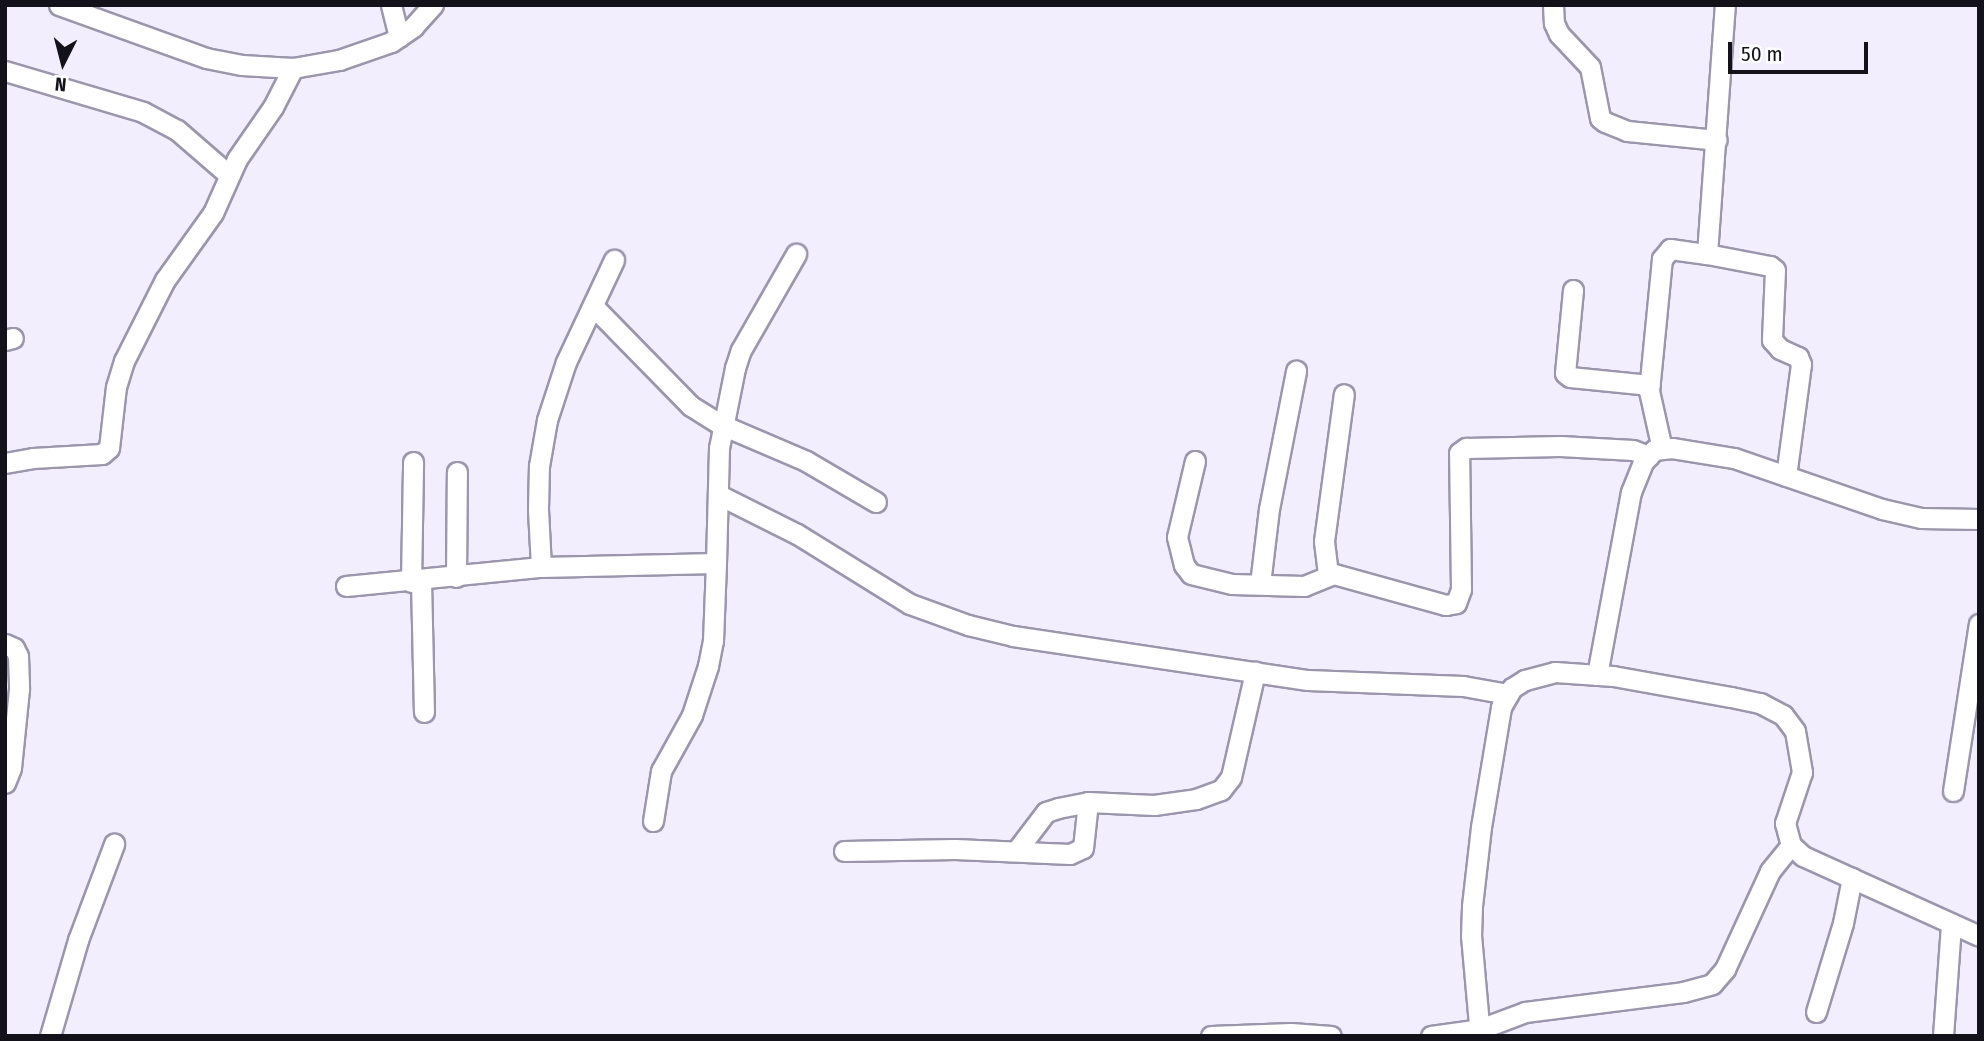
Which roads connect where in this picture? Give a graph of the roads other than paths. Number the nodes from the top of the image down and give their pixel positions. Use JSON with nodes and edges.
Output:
{"nodes":[{"id":1,"x":59,"y":5,"type":"edge"},
{"id":2,"x":391,"y":5,"type":"edge"},
{"id":3,"x":433,"y":5,"type":"edge"},
{"id":4,"x":1553,"y":5,"type":"edge"},
{"id":5,"x":1725,"y":5,"type":"edge"},
{"id":6,"x":399,"y":37,"type":"junction"},
{"id":7,"x":293,"y":68,"type":"junction"},
{"id":8,"x":5,"y":71,"type":"edge"},
{"id":9,"x":1717,"y":140,"type":"junction"},
{"id":10,"x":229,"y":175,"type":"junction"},
{"id":11,"x":796,"y":254,"type":"dead end"},
{"id":12,"x":1707,"y":254,"type":"junction"},
{"id":13,"x":614,"y":260,"type":"dead end"},
{"id":14,"x":1573,"y":290,"type":"dead end"},
{"id":15,"x":593,"y":306,"type":"junction"},
{"id":16,"x":1296,"y":371,"type":"dead end"},
{"id":17,"x":1650,"y":385,"type":"junction"},
{"id":18,"x":1344,"y":394,"type":"dead end"},
{"id":19,"x":722,"y":425,"type":"junction"},
{"id":20,"x":1655,"y":452,"type":"junction"},
{"id":21,"x":1195,"y":461,"type":"dead end"},
{"id":22,"x":413,"y":462,"type":"dead end"},
{"id":23,"x":5,"y":463,"type":"edge"},
{"id":24,"x":457,"y":472,"type":"dead end"},
{"id":25,"x":1786,"y":475,"type":"junction"},
{"id":26,"x":719,"y":495,"type":"junction"},
{"id":27,"x":876,"y":502,"type":"dead end"},
{"id":28,"x":1979,"y":519,"type":"edge"},
{"id":29,"x":716,"y":563,"type":"junction"},
{"id":30,"x":541,"y":567,"type":"junction"},
{"id":31,"x":1328,"y":574,"type":"junction"},
{"id":32,"x":456,"y":577,"type":"junction"},
{"id":33,"x":416,"y":581,"type":"junction"},
{"id":34,"x":1260,"y":584,"type":"junction"},
{"id":35,"x":346,"y":586,"type":"dead end"},
{"id":36,"x":1979,"y":624,"type":"edge"},
{"id":37,"x":5,"y":644,"type":"edge"},
{"id":38,"x":1601,"y":661,"type":"junction"},
{"id":39,"x":1255,"y":672,"type":"junction"},
{"id":40,"x":1508,"y":694,"type":"junction"},
{"id":41,"x":424,"y":712,"type":"dead end"},
{"id":42,"x":5,"y":783,"type":"edge"},
{"id":43,"x":1953,"y":791,"type":"dead end"},
{"id":44,"x":1088,"y":802,"type":"junction"},
{"id":45,"x":653,"y":821,"type":"dead end"},
{"id":46,"x":114,"y":844,"type":"dead end"},
{"id":47,"x":1791,"y":845,"type":"junction"},
{"id":48,"x":1017,"y":850,"type":"junction"},
{"id":49,"x":844,"y":851,"type":"dead end"},
{"id":50,"x":1852,"y":878,"type":"junction"},
{"id":51,"x":1951,"y":924,"type":"junction"},
{"id":52,"x":1979,"y":936,"type":"edge"},
{"id":53,"x":1816,"y":1012,"type":"dead end"},
{"id":54,"x":1480,"y":1032,"type":"edge"},
{"id":55,"x":50,"y":1036,"type":"edge"},
{"id":56,"x":1210,"y":1036,"type":"edge"},
{"id":57,"x":1331,"y":1036,"type":"edge"},
{"id":58,"x":1431,"y":1036,"type":"edge"},
{"id":59,"x":1943,"y":1036,"type":"edge"}],
"edges":[{"from":1,"to":7,"type":"street"},
{"from":2,"to":6,"type":"street"},
{"from":3,"to":6,"type":"street"},
{"from":4,"to":9,"type":"street"},
{"from":5,"to":9,"type":"street"},
{"from":6,"to":7,"type":"street"},
{"from":7,"to":10,"type":"street"},
{"from":8,"to":10,"type":"street"},
{"from":9,"to":12,"type":"street"},
{"from":10,"to":23,"type":"street"},
{"from":11,"to":19,"type":"street"},
{"from":12,"to":17,"type":"street"},
{"from":12,"to":25,"type":"street"},
{"from":13,"to":15,"type":"street"},
{"from":14,"to":17,"type":"street"},
{"from":15,"to":19,"type":"street"},
{"from":15,"to":30,"type":"street"},
{"from":16,"to":34,"type":"street"},
{"from":17,"to":20,"type":"street"},
{"from":18,"to":31,"type":"street"},
{"from":19,"to":26,"type":"street"},
{"from":19,"to":27,"type":"street"},
{"from":20,"to":25,"type":"street"},
{"from":20,"to":31,"type":"street"},
{"from":20,"to":38,"type":"street"},
{"from":21,"to":34,"type":"street"},
{"from":22,"to":33,"type":"street"},
{"from":24,"to":32,"type":"street"},
{"from":25,"to":28,"type":"street"},
{"from":26,"to":29,"type":"street"},
{"from":26,"to":39,"type":"street"},
{"from":29,"to":30,"type":"street"},
{"from":29,"to":45,"type":"street"},
{"from":30,"to":32,"type":"street"},
{"from":31,"to":34,"type":"street"},
{"from":32,"to":33,"type":"street"},
{"from":33,"to":35,"type":"street"},
{"from":33,"to":41,"type":"street"},
{"from":36,"to":43,"type":"street"},
{"from":37,"to":42,"type":"street"},
{"from":38,"to":40,"type":"street"},
{"from":38,"to":47,"type":"street"},
{"from":39,"to":40,"type":"street"},
{"from":39,"to":44,"type":"street"},
{"from":40,"to":54,"type":"street"},
{"from":44,"to":48,"type":"street"},
{"from":44,"to":48,"type":"street"},
{"from":46,"to":55,"type":"street"},
{"from":47,"to":50,"type":"street"},
{"from":47,"to":54,"type":"street"},
{"from":48,"to":49,"type":"street"},
{"from":50,"to":51,"type":"street"},
{"from":50,"to":53,"type":"street"},
{"from":51,"to":52,"type":"street"},
{"from":51,"to":59,"type":"street"},
{"from":54,"to":58,"type":"street"},
{"from":56,"to":57,"type":"street"}]}
